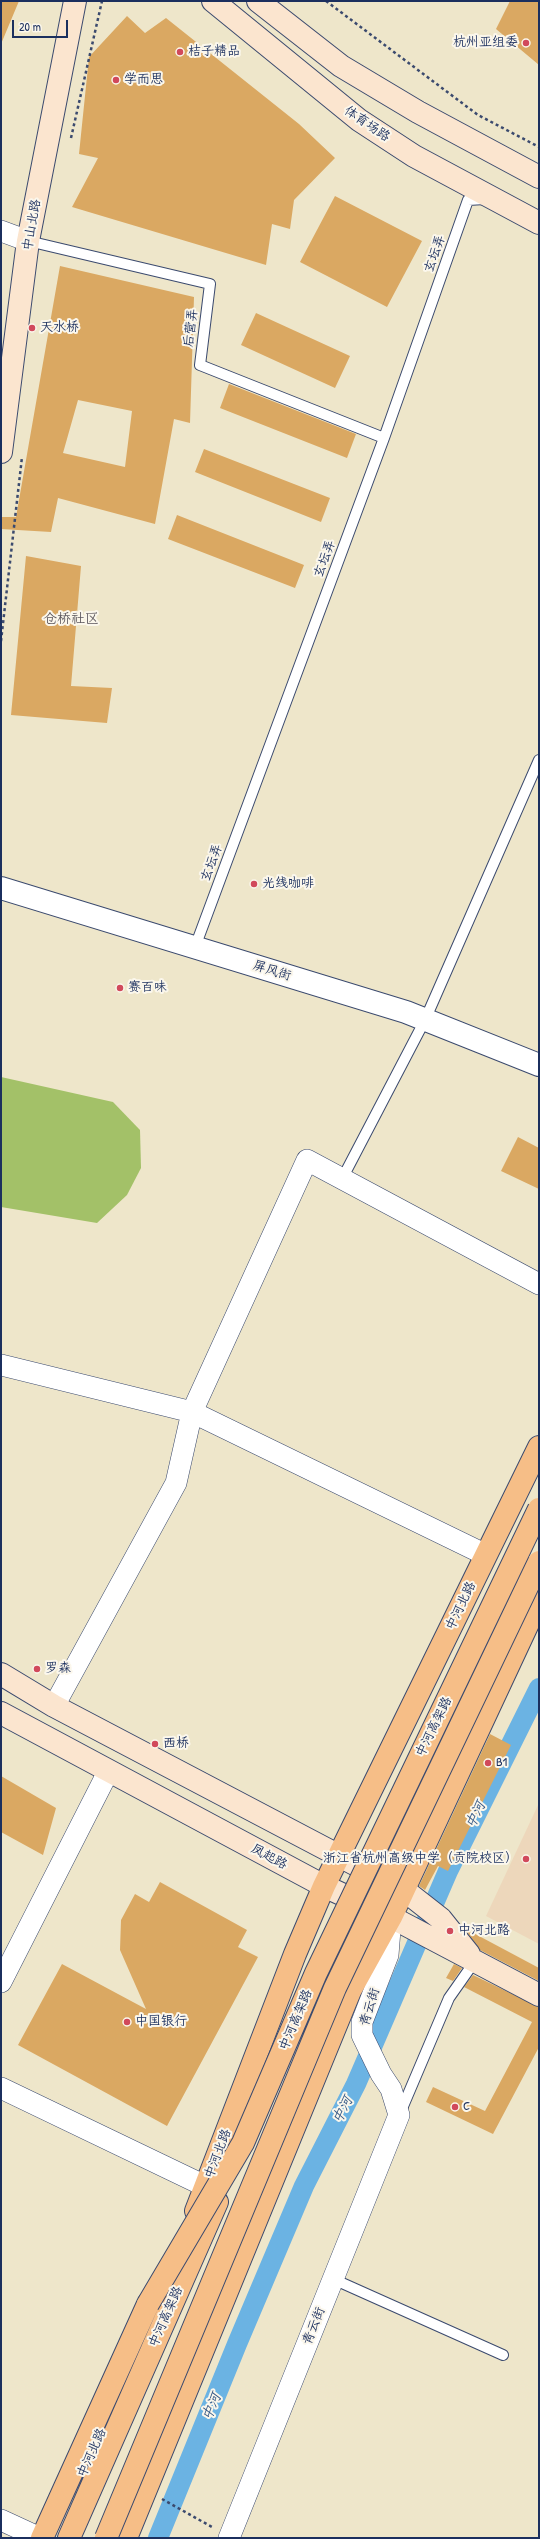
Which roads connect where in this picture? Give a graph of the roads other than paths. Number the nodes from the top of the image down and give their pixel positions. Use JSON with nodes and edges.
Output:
{"nodes":[{"id":1,"x":75,"y":1,"type":"edge"},
{"id":2,"x":213,"y":1,"type":"edge"},
{"id":3,"x":258,"y":1,"type":"edge"},
{"id":4,"x":539,"y":177,"type":"edge"},
{"id":5,"x":491,"y":198,"type":"junction"},
{"id":6,"x":539,"y":223,"type":"edge"},
{"id":7,"x":1,"y":231,"type":"edge"},
{"id":8,"x":28,"y":241,"type":"junction"},
{"id":9,"x":384,"y":438,"type":"junction"},
{"id":10,"x":1,"y":452,"type":"edge"},
{"id":11,"x":539,"y":760,"type":"edge"},
{"id":12,"x":1,"y":888,"type":"edge"},
{"id":13,"x":195,"y":948,"type":"junction"},
{"id":14,"x":425,"y":1020,"type":"junction"},
{"id":15,"x":539,"y":1064,"type":"edge"},
{"id":16,"x":342,"y":1179,"type":"junction"},
{"id":17,"x":539,"y":1284,"type":"edge"},
{"id":18,"x":1,"y":1365,"type":"edge"},
{"id":19,"x":192,"y":1412,"type":"junction"},
{"id":20,"x":539,"y":1447,"type":"edge"},
{"id":21,"x":539,"y":1509,"type":"edge"},
{"id":22,"x":486,"y":1555,"type":"junction"},
{"id":23,"x":539,"y":1562,"type":"edge"},
{"id":24,"x":539,"y":1600,"type":"edge"},
{"id":25,"x":1,"y":1674,"type":"edge"},
{"id":26,"x":54,"y":1706,"type":"junction"},
{"id":27,"x":1,"y":1713,"type":"edge"},
{"id":28,"x":108,"y":1772,"type":"junction"},
{"id":29,"x":340,"y":1854,"type":"junction"},
{"id":30,"x":324,"y":1886,"type":"junction"},
{"id":31,"x":404,"y":1890,"type":"junction"},
{"id":32,"x":391,"y":1917,"type":"junction"},
{"id":33,"x":475,"y":1961,"type":"junction"},
{"id":34,"x":1,"y":1982,"type":"edge"},
{"id":35,"x":539,"y":1995,"type":"edge"},
{"id":36,"x":1,"y":2088,"type":"edge"},
{"id":37,"x":399,"y":2115,"type":"junction"},
{"id":38,"x":243,"y":2143,"type":"junction"},
{"id":39,"x":205,"y":2186,"type":"junction"},
{"id":40,"x":333,"y":2279,"type":"junction"},
{"id":41,"x":503,"y":2355,"type":"dead end"},
{"id":42,"x":1,"y":2520,"type":"edge"},
{"id":43,"x":41,"y":2538,"type":"edge"},
{"id":44,"x":53,"y":2538,"type":"edge"},
{"id":45,"x":69,"y":2538,"type":"edge"},
{"id":46,"x":106,"y":2538,"type":"edge"},
{"id":47,"x":126,"y":2538,"type":"edge"},
{"id":48,"x":229,"y":2538,"type":"edge"}],
"edges":[{"from":1,"to":8,"type":"main road","name":"中山北路"},
{"from":2,"to":5,"type":"main road","name":"体育场路"},
{"from":3,"to":4,"type":"main road"},
{"from":5,"to":6,"type":"main road","name":"体育场路"},
{"from":5,"to":9,"type":"lane","name":"玄坛弄"},
{"from":7,"to":8,"type":"street"},
{"from":8,"to":9,"type":"lane","name":"后营弄"},
{"from":8,"to":10,"type":"main road","name":"中山北路"},
{"from":9,"to":13,"type":"lane","name":"玄坛弄"},
{"from":11,"to":14,"type":"lane"},
{"from":12,"to":13,"type":"street","name":"屏风街"},
{"from":13,"to":14,"type":"street","name":"屏风街"},
{"from":14,"to":15,"type":"street","name":"屏风街"},
{"from":14,"to":16,"type":"lane"},
{"from":16,"to":17,"type":"street"},
{"from":16,"to":19,"type":"street"},
{"from":18,"to":19,"type":"street"},
{"from":19,"to":22,"type":"street"},
{"from":19,"to":26,"type":"street"},
{"from":20,"to":22,"type":"main road","name":"中河北路"},
{"from":21,"to":38,"type":"main road","name":"中河高架路","bridge":true},
{"from":22,"to":29,"type":"main road","name":"中河北路"},
{"from":23,"to":46,"type":"main road","name":"中河高架路","bridge":true},
{"from":24,"to":31,"type":"main road"},
{"from":25,"to":26,"type":"main road"},
{"from":26,"to":29,"type":"main road"},
{"from":27,"to":28,"type":"main road","name":"凤起路"},
{"from":28,"to":30,"type":"main road","name":"凤起路"},
{"from":28,"to":34,"type":"street"},
{"from":29,"to":30,"type":"main road","name":"中河北路"},
{"from":29,"to":31,"type":"main road"},
{"from":30,"to":32,"type":"main road","name":"凤起路"},
{"from":30,"to":39,"type":"main road","name":"中河北路"},
{"from":31,"to":32,"type":"main road"},
{"from":31,"to":33,"type":"main road"},
{"from":32,"to":33,"type":"main road","name":"凤起路"},
{"from":32,"to":37,"type":"street","name":"青云街"},
{"from":32,"to":47,"type":"main road"},
{"from":33,"to":35,"type":"main road","name":"凤起路"},
{"from":33,"to":37,"type":"lane","name":"青云街"},
{"from":36,"to":39,"type":"street"},
{"from":37,"to":40,"type":"street","name":"青云街"},
{"from":38,"to":43,"type":"main road","bridge":true},
{"from":38,"to":45,"type":"main road","name":"中河高架路","bridge":true},
{"from":39,"to":44,"type":"main road","name":"中河北路"},
{"from":40,"to":41,"type":"lane"},
{"from":40,"to":48,"type":"street","name":"青云街"},
{"from":42,"to":43,"type":"street"}]}
